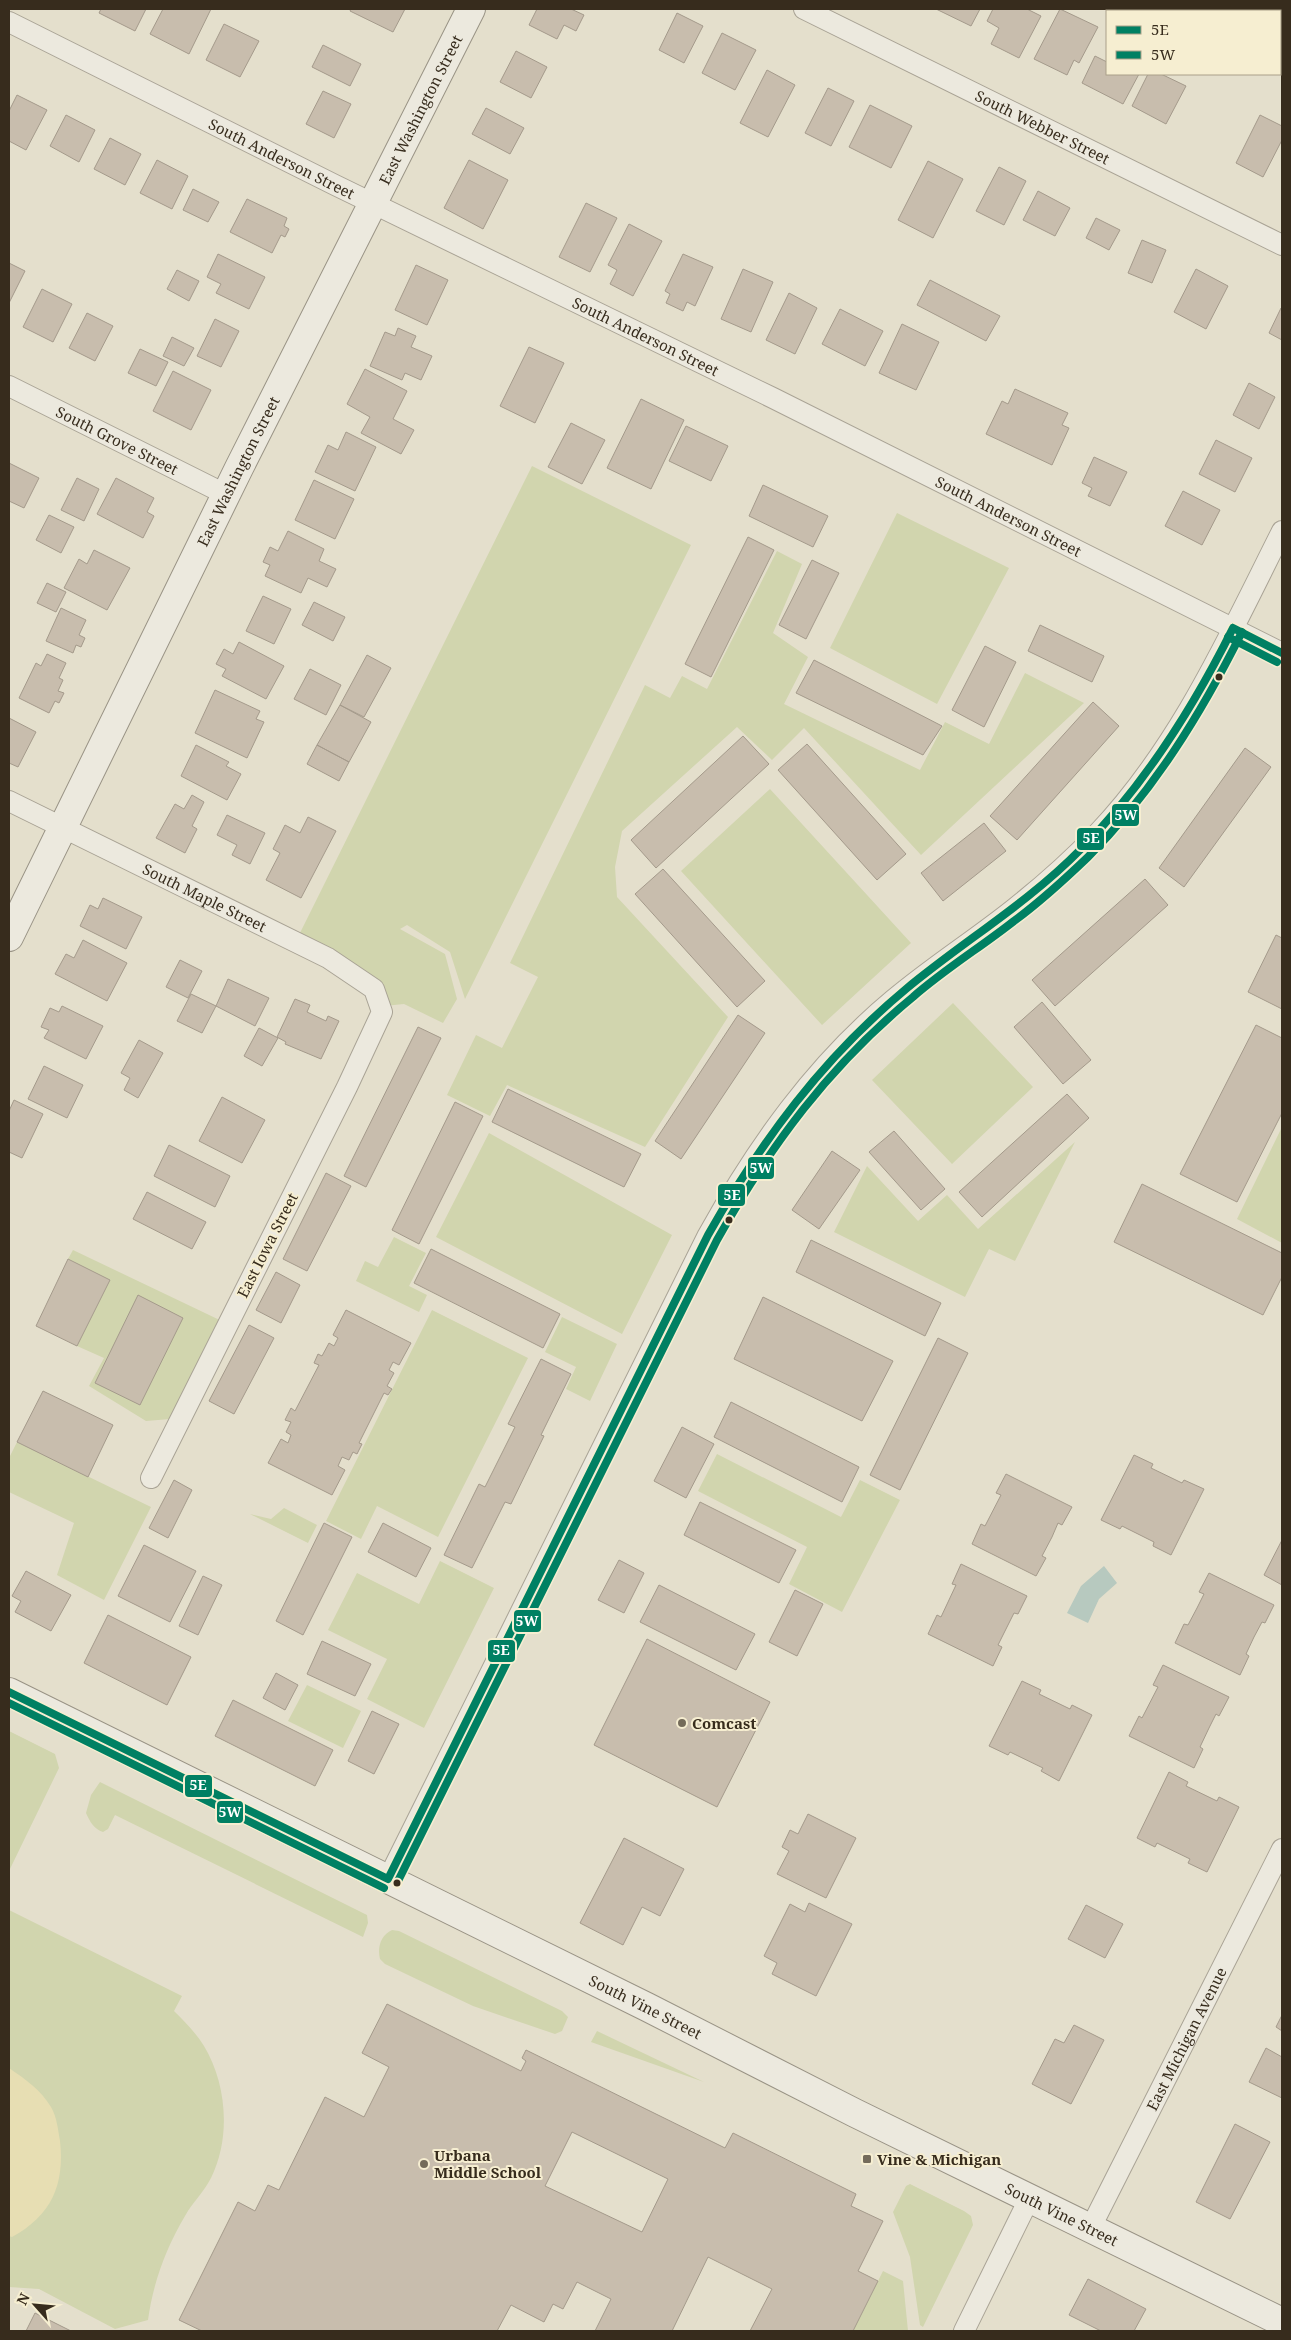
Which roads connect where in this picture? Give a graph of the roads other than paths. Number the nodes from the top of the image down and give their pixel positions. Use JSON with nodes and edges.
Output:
{"nodes":[{"id":1,"x":471,"y":9,"type":"edge"},
{"id":2,"x":804,"y":9,"type":"edge"},
{"id":3,"x":9,"y":22,"type":"edge"},
{"id":4,"x":372,"y":203,"type":"junction"},
{"id":5,"x":1282,"y":245,"type":"edge"},
{"id":6,"x":9,"y":386,"type":"edge"},
{"id":7,"x":226,"y":495,"type":"junction"},
{"id":8,"x":1282,"y":531,"type":"edge"},
{"id":9,"x":1233,"y":628,"type":"junction"},
{"id":10,"x":1282,"y":653,"type":"edge"},
{"id":11,"x":9,"y":801,"type":"edge"},
{"id":12,"x":63,"y":828,"type":"junction"},
{"id":13,"x":9,"y":937,"type":"edge"},
{"id":14,"x":382,"y":1012,"type":"joint"},
{"id":15,"x":151,"y":1478,"type":"dead end"},
{"id":16,"x":9,"y":1692,"type":"edge"},
{"id":17,"x":1282,"y":1849,"type":"edge"},
{"id":18,"x":388,"y":1879,"type":"junction"},
{"id":19,"x":1030,"y":2197,"type":"junction"},
{"id":20,"x":1091,"y":2227,"type":"junction"},
{"id":21,"x":1282,"y":2322,"type":"edge"},
{"id":22,"x":964,"y":2331,"type":"edge"}],
"edges":[{"from":1,"to":4,"type":"main road","name":"East Washington Street"},
{"from":2,"to":5,"type":"street","name":"South Webber Street"},
{"from":3,"to":4,"type":"street","name":"South Anderson Street"},
{"from":4,"to":7,"type":"main road","name":"East Washington Street"},
{"from":4,"to":9,"type":"street","name":"South Anderson Street"},
{"from":6,"to":7,"type":"street","name":"South Grove Street"},
{"from":7,"to":12,"type":"main road","name":"East Washington Street"},
{"from":8,"to":9,"type":"street"},
{"from":9,"to":10,"type":"street","name":"South Anderson Street"},
{"from":9,"to":18,"type":"street"},
{"from":11,"to":12,"type":"street","name":"South Maple Street"},
{"from":12,"to":13,"type":"main road","name":"East Washington Street"},
{"from":12,"to":14,"type":"street","name":"South Maple Street"},
{"from":14,"to":15,"type":"street","name":"East Iowa Street"},
{"from":16,"to":18,"type":"main road","name":"South Vine Street"},
{"from":17,"to":20,"type":"street","name":"East Michigan Avenue"},
{"from":18,"to":19,"type":"main road","name":"South Vine Street"},
{"from":19,"to":20,"type":"main road","name":"South Vine Street"},
{"from":19,"to":22,"type":"street"},
{"from":20,"to":21,"type":"main road","name":"South Vine Street"}]}
